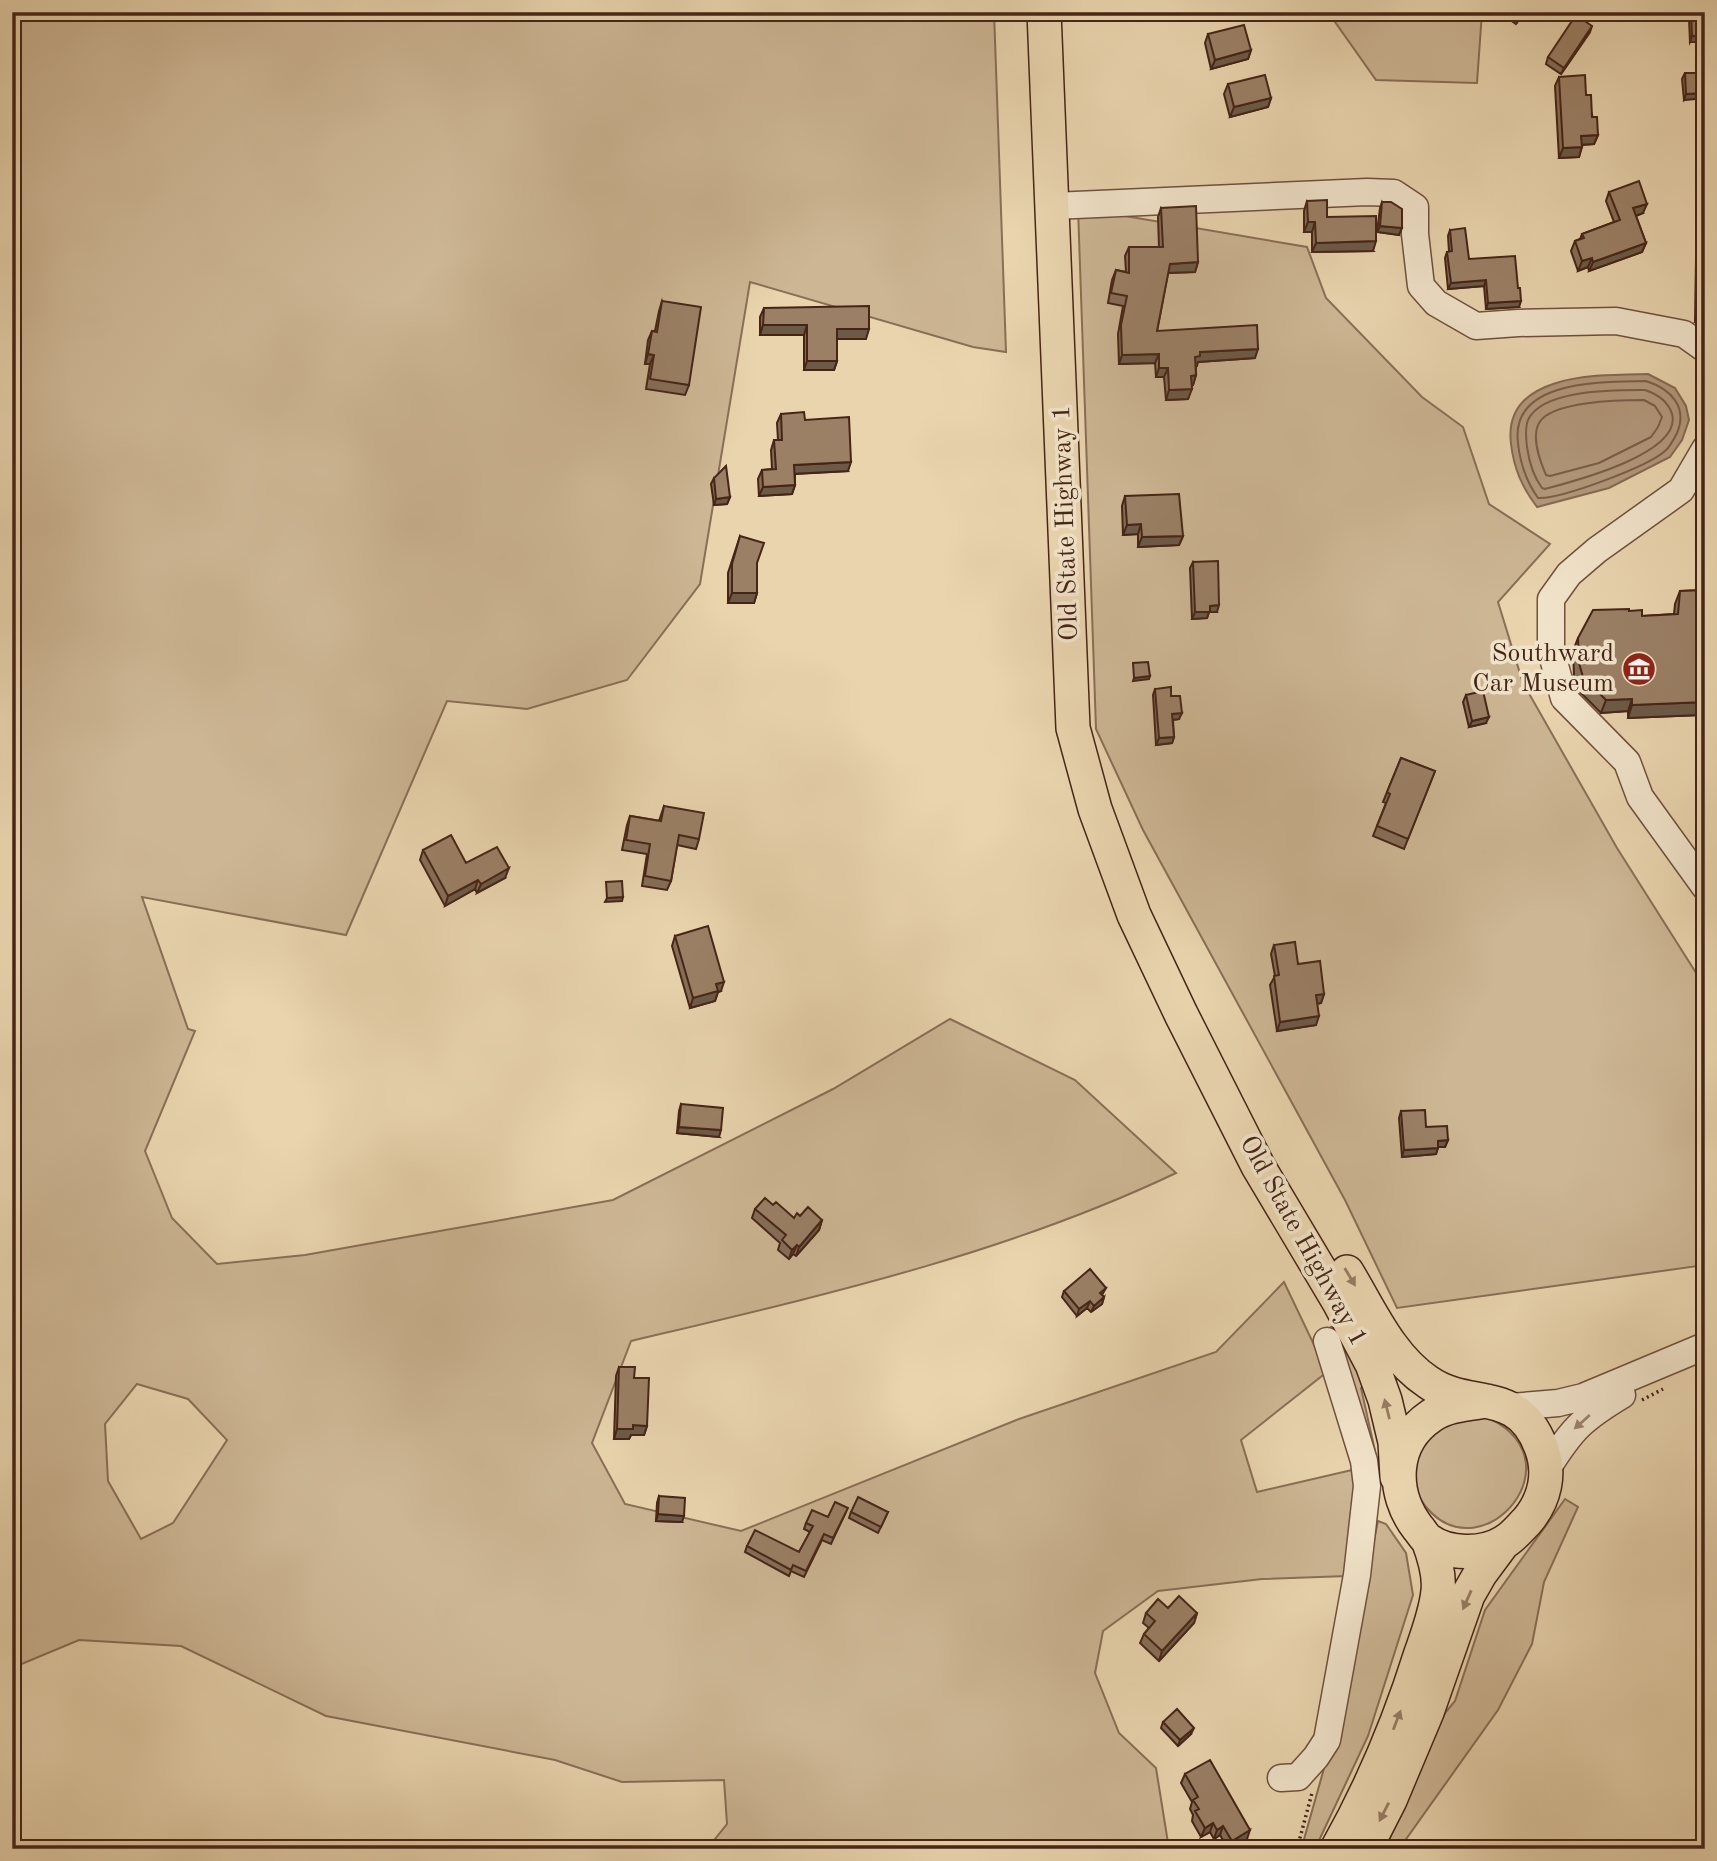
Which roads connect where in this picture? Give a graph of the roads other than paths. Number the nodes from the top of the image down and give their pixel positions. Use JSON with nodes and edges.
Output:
{"nodes":[{"id":1,"x":1044,"y":12,"type":"edge"},
{"id":2,"x":1053,"y":206,"type":"junction"},
{"id":3,"x":1705,"y":349,"type":"edge"},
{"id":4,"x":1705,"y":449,"type":"edge"},
{"id":5,"x":1705,"y":887,"type":"edge"},
{"id":6,"x":1181,"y":1014,"type":"junction"},
{"id":7,"x":1327,"y":1341,"type":"dead end"},
{"id":8,"x":1703,"y":1346,"type":"edge"},
{"id":9,"x":1499,"y":1404,"type":"junction"},
{"id":10,"x":1546,"y":1469,"type":"junction"},
{"id":11,"x":1399,"y":1488,"type":"junction"},
{"id":12,"x":1366,"y":1505,"type":"junction"},
{"id":13,"x":1427,"y":1540,"type":"junction"},
{"id":14,"x":1503,"y":1543,"type":"junction"},
{"id":15,"x":1280,"y":1778,"type":"dead end"},
{"id":16,"x":1337,"y":1849,"type":"edge"},
{"id":17,"x":1365,"y":1849,"type":"edge"}],
"edges":[{"from":1,"to":2,"type":"main road","name":"Old State Highway 1"},
{"from":2,"to":3,"type":"street"},
{"from":2,"to":6,"type":"main road","name":"Old State Highway 1"},
{"from":4,"to":5,"type":"street"},
{"from":6,"to":9,"type":"main road","name":"Old State Highway 1","one_way":true},
{"from":11,"to":6,"type":"main road","name":"Old State Highway 1","one_way":true},
{"from":7,"to":12,"type":"street"},
{"from":8,"to":9,"type":"street"},
{"from":8,"to":10,"type":"street","one_way":true},
{"from":9,"to":10,"type":"main road"},
{"from":9,"to":11,"type":"main road"},
{"from":10,"to":14,"type":"main road"},
{"from":11,"to":12,"type":"street"},
{"from":11,"to":13,"type":"main road"},
{"from":12,"to":15,"type":"street"},
{"from":13,"to":14,"type":"main road"},
{"from":16,"to":13,"type":"main road","one_way":true},
{"from":14,"to":17,"type":"main road","one_way":true}]}
